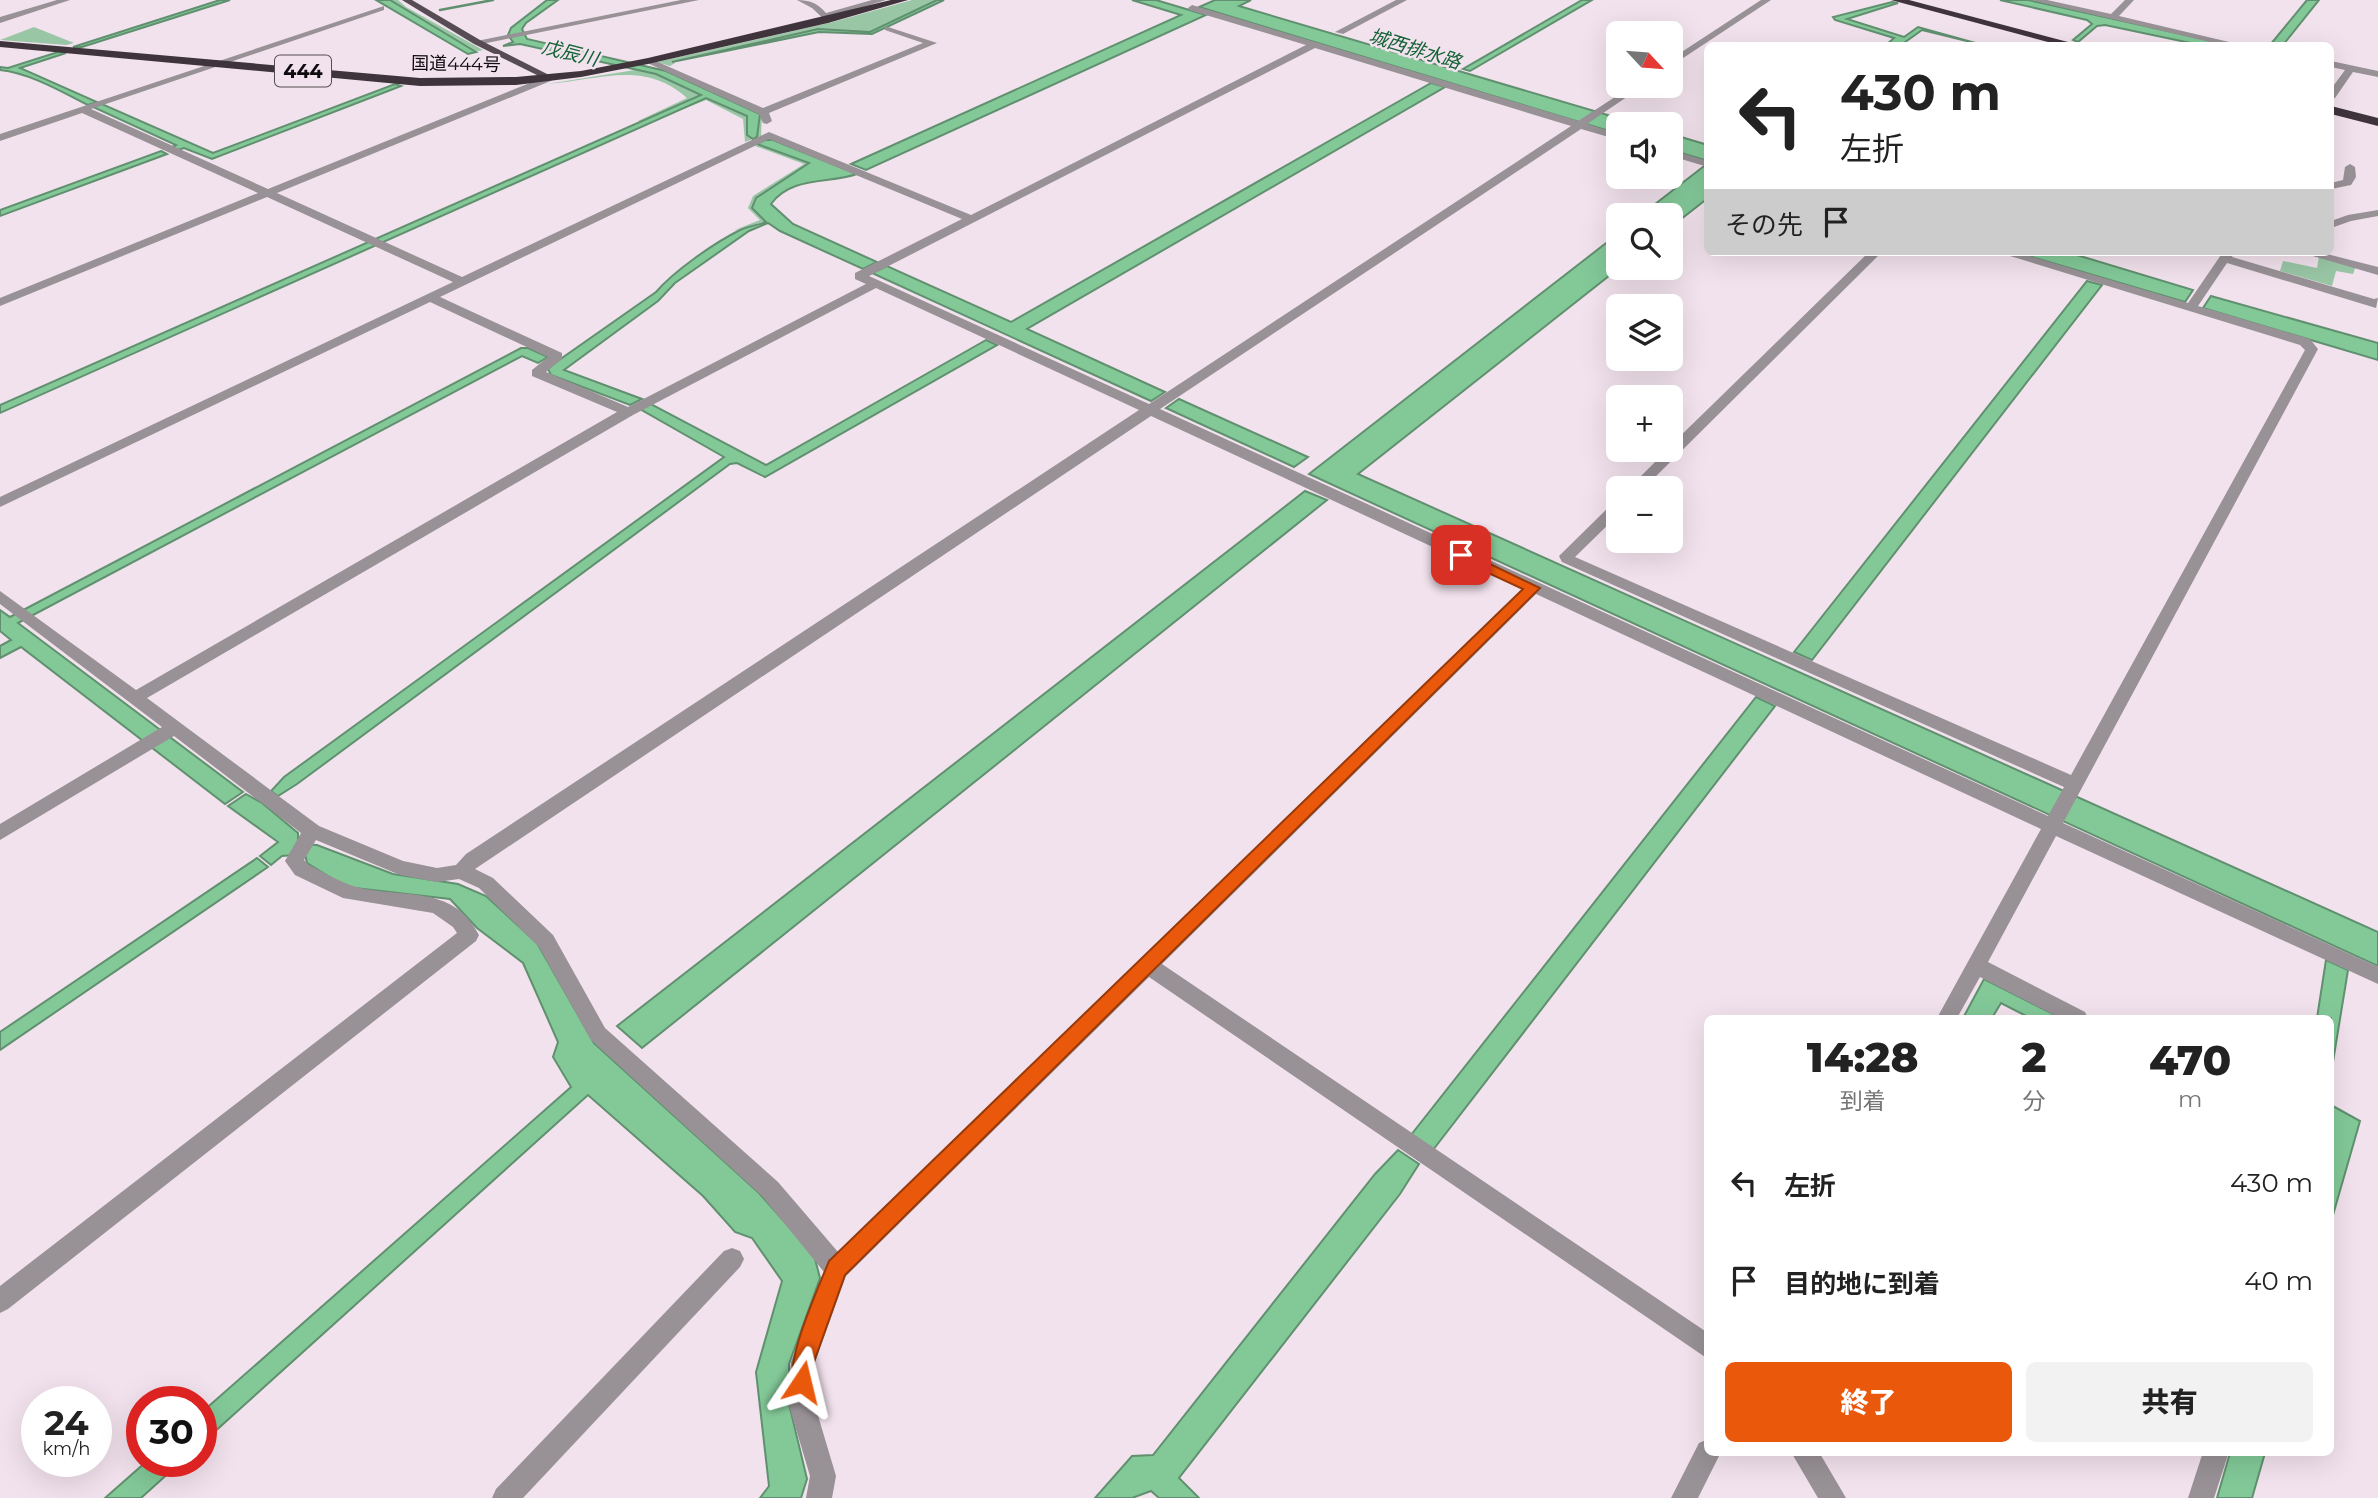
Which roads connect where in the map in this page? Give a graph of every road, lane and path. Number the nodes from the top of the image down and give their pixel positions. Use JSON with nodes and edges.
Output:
{"nodes":[{"id":1,"x":66,"y":0,"type":"edge"},
{"id":2,"x":406,"y":0,"type":"edge"},
{"id":3,"x":695,"y":0,"type":"edge"},
{"id":4,"x":801,"y":0,"type":"edge"},
{"id":5,"x":883,"y":0,"type":"edge"},
{"id":6,"x":903,"y":0,"type":"edge"},
{"id":7,"x":1208,"y":0,"type":"edge"},
{"id":8,"x":1403,"y":0,"type":"edge"},
{"id":9,"x":1767,"y":0,"type":"edge"},
{"id":10,"x":1896,"y":0,"type":"edge"},
{"id":11,"x":2035,"y":0,"type":"edge"},
{"id":12,"x":2130,"y":0,"type":"edge"},
{"id":13,"x":381,"y":8,"type":"dead end"},
{"id":14,"x":827,"y":18,"type":"junction"},
{"id":15,"x":2112,"y":18,"type":"junction"},
{"id":16,"x":0,"y":20,"type":"edge"},
{"id":17,"x":888,"y":28,"type":"dead end"},
{"id":18,"x":1340,"y":32,"type":"dead end"},
{"id":19,"x":477,"y":42,"type":"junction"},
{"id":20,"x":2062,"y":42,"type":"edge"},
{"id":21,"x":2223,"y":42,"type":"edge"},
{"id":22,"x":0,"y":44,"type":"edge"},
{"id":23,"x":1314,"y":45,"type":"junction"},
{"id":24,"x":1684,"y":54,"type":"edge"},
{"id":25,"x":648,"y":61,"type":"junction"},
{"id":26,"x":216,"y":64,"type":"junction"},
{"id":27,"x":2334,"y":65,"type":"edge"},
{"id":28,"x":2351,"y":68,"type":"junction"},
{"id":29,"x":2378,"y":74,"type":"edge"},
{"id":30,"x":550,"y":78,"type":"junction"},
{"id":31,"x":2334,"y":92,"type":"edge"},
{"id":32,"x":1620,"y":98,"type":"edge"},
{"id":33,"x":82,"y":109,"type":"junction"},
{"id":34,"x":2334,"y":111,"type":"edge"},
{"id":35,"x":763,"y":112,"type":"junction"},
{"id":36,"x":2378,"y":122,"type":"edge"},
{"id":37,"x":1579,"y":124,"type":"junction"},
{"id":38,"x":1606,"y":133,"type":"edge"},
{"id":39,"x":769,"y":135,"type":"junction"},
{"id":40,"x":0,"y":138,"type":"edge"},
{"id":41,"x":1683,"y":156,"type":"edge"},
{"id":42,"x":1704,"y":162,"type":"edge"},
{"id":43,"x":2350,"y":167,"type":"dead end"},
{"id":44,"x":2334,"y":185,"type":"edge"},
{"id":45,"x":268,"y":194,"type":"junction"},
{"id":46,"x":2378,"y":213,"type":"edge"},
{"id":47,"x":971,"y":219,"type":"junction"},
{"id":48,"x":2334,"y":224,"type":"edge"},
{"id":49,"x":1872,"y":256,"type":"edge"},
{"id":50,"x":2018,"y":256,"type":"edge"},
{"id":51,"x":2226,"y":256,"type":"edge"},
{"id":52,"x":2230,"y":256,"type":"edge"},
{"id":53,"x":2320,"y":256,"type":"edge"},
{"id":54,"x":2378,"y":271,"type":"edge"},
{"id":55,"x":461,"y":281,"type":"junction"},
{"id":56,"x":875,"y":284,"type":"junction"},
{"id":57,"x":430,"y":297,"type":"junction"},
{"id":58,"x":0,"y":302,"type":"edge"},
{"id":59,"x":2195,"y":302,"type":"junction"},
{"id":60,"x":2378,"y":302,"type":"edge"},
{"id":61,"x":1149,"y":411,"type":"junction"},
{"id":62,"x":628,"y":412,"type":"junction"},
{"id":63,"x":1648,"y":476,"type":"edge"},
{"id":64,"x":0,"y":503,"type":"edge"},
{"id":65,"x":1606,"y":518,"type":"edge"},
{"id":66,"x":1533,"y":588,"type":"junction"},
{"id":67,"x":0,"y":596,"type":"edge"},
{"id":68,"x":136,"y":697,"type":"junction"},
{"id":69,"x":170,"y":729,"type":"junction"},
{"id":70,"x":2074,"y":786,"type":"junction"},
{"id":71,"x":2052,"y":826,"type":"junction"},
{"id":72,"x":0,"y":832,"type":"edge"},
{"id":73,"x":304,"y":842,"type":"junction"},
{"id":74,"x":461,"y":871,"type":"junction"},
{"id":75,"x":1147,"y":965,"type":"junction"},
{"id":76,"x":1976,"y":966,"type":"junction"},
{"id":77,"x":2378,"y":976,"type":"edge"},
{"id":78,"x":1949,"y":1015,"type":"edge"},
{"id":79,"x":2072,"y":1015,"type":"edge"},
{"id":80,"x":732,"y":1259,"type":"dead end"},
{"id":81,"x":837,"y":1269,"type":"junction"},
{"id":82,"x":0,"y":1301,"type":"edge"},
{"id":83,"x":1704,"y":1344,"type":"edge"},
{"id":84,"x":1706,"y":1456,"type":"edge"},
{"id":85,"x":1807,"y":1456,"type":"edge"},
{"id":86,"x":2215,"y":1456,"type":"edge"},
{"id":87,"x":505,"y":1498,"type":"edge"},
{"id":88,"x":818,"y":1498,"type":"edge"},
{"id":89,"x":1684,"y":1498,"type":"edge"},
{"id":90,"x":1833,"y":1498,"type":"edge"},
{"id":91,"x":2201,"y":1498,"type":"edge"}],
"edges":[{"from":1,"to":16,"type":"street"},
{"from":2,"to":19,"type":"main road"},
{"from":3,"to":19,"type":"street"},
{"from":4,"to":14,"type":"street"},
{"from":5,"to":14,"type":"street"},
{"from":6,"to":14,"type":"highway","name":"国道444号","number":"444"},
{"from":7,"to":23,"type":"street"},
{"from":8,"to":18,"type":"street"},
{"from":9,"to":24,"type":"street"},
{"from":10,"to":20,"type":"highway"},
{"from":11,"to":15,"type":"street"},
{"from":12,"to":15,"type":"street"},
{"from":13,"to":26,"type":"street"},
{"from":14,"to":25,"type":"highway","name":"国道444号","number":"444"},
{"from":15,"to":21,"type":"street"},
{"from":17,"to":35,"type":"street"},
{"from":19,"to":30,"type":"main road"},
{"from":22,"to":26,"type":"highway","name":"国道444号","number":"444"},
{"from":23,"to":37,"type":"street"},
{"from":23,"to":47,"type":"street"},
{"from":25,"to":30,"type":"highway","name":"国道444号","number":"444"},
{"from":25,"to":35,"type":"street"},
{"from":26,"to":30,"type":"highway","name":"国道444号","number":"444"},
{"from":26,"to":33,"type":"street"},
{"from":27,"to":28,"type":"street"},
{"from":28,"to":29,"type":"street"},
{"from":28,"to":31,"type":"street"},
{"from":30,"to":45,"type":"street"},
{"from":32,"to":37,"type":"street"},
{"from":33,"to":40,"type":"street"},
{"from":33,"to":45,"type":"street"},
{"from":34,"to":36,"type":"highway"},
{"from":35,"to":39,"type":"street"},
{"from":37,"to":38,"type":"street"},
{"from":37,"to":61,"type":"street"},
{"from":39,"to":47,"type":"street"},
{"from":39,"to":55,"type":"street"},
{"from":41,"to":42,"type":"street"},
{"from":43,"to":44,"type":"street"},
{"from":45,"to":55,"type":"street"},
{"from":45,"to":58,"type":"street"},
{"from":46,"to":48,"type":"street"},
{"from":47,"to":56,"type":"street"},
{"from":49,"to":63,"type":"street"},
{"from":50,"to":59,"type":"street"},
{"from":51,"to":59,"type":"street"},
{"from":52,"to":60,"type":"street"},
{"from":53,"to":54,"type":"street"},
{"from":55,"to":57,"type":"street"},
{"from":56,"to":61,"type":"street"},
{"from":56,"to":62,"type":"street"},
{"from":57,"to":62,"type":"street"},
{"from":57,"to":64,"type":"street"},
{"from":59,"to":70,"type":"street"},
{"from":61,"to":66,"type":"street"},
{"from":61,"to":74,"type":"street"},
{"from":62,"to":68,"type":"street"},
{"from":65,"to":70,"type":"street"},
{"from":66,"to":71,"type":"street"},
{"from":66,"to":75,"type":"street"},
{"from":67,"to":68,"type":"street"},
{"from":68,"to":69,"type":"street"},
{"from":69,"to":72,"type":"street"},
{"from":69,"to":73,"type":"street"},
{"from":70,"to":71,"type":"street"},
{"from":71,"to":76,"type":"street"},
{"from":71,"to":77,"type":"street"},
{"from":73,"to":74,"type":"street"},
{"from":73,"to":82,"type":"street"},
{"from":74,"to":81,"type":"street"},
{"from":75,"to":81,"type":"street"},
{"from":75,"to":83,"type":"street"},
{"from":76,"to":78,"type":"street"},
{"from":76,"to":79,"type":"street"},
{"from":80,"to":87,"type":"street"},
{"from":81,"to":88,"type":"street"},
{"from":84,"to":89,"type":"street"},
{"from":85,"to":90,"type":"street"},
{"from":86,"to":91,"type":"street"}]}
